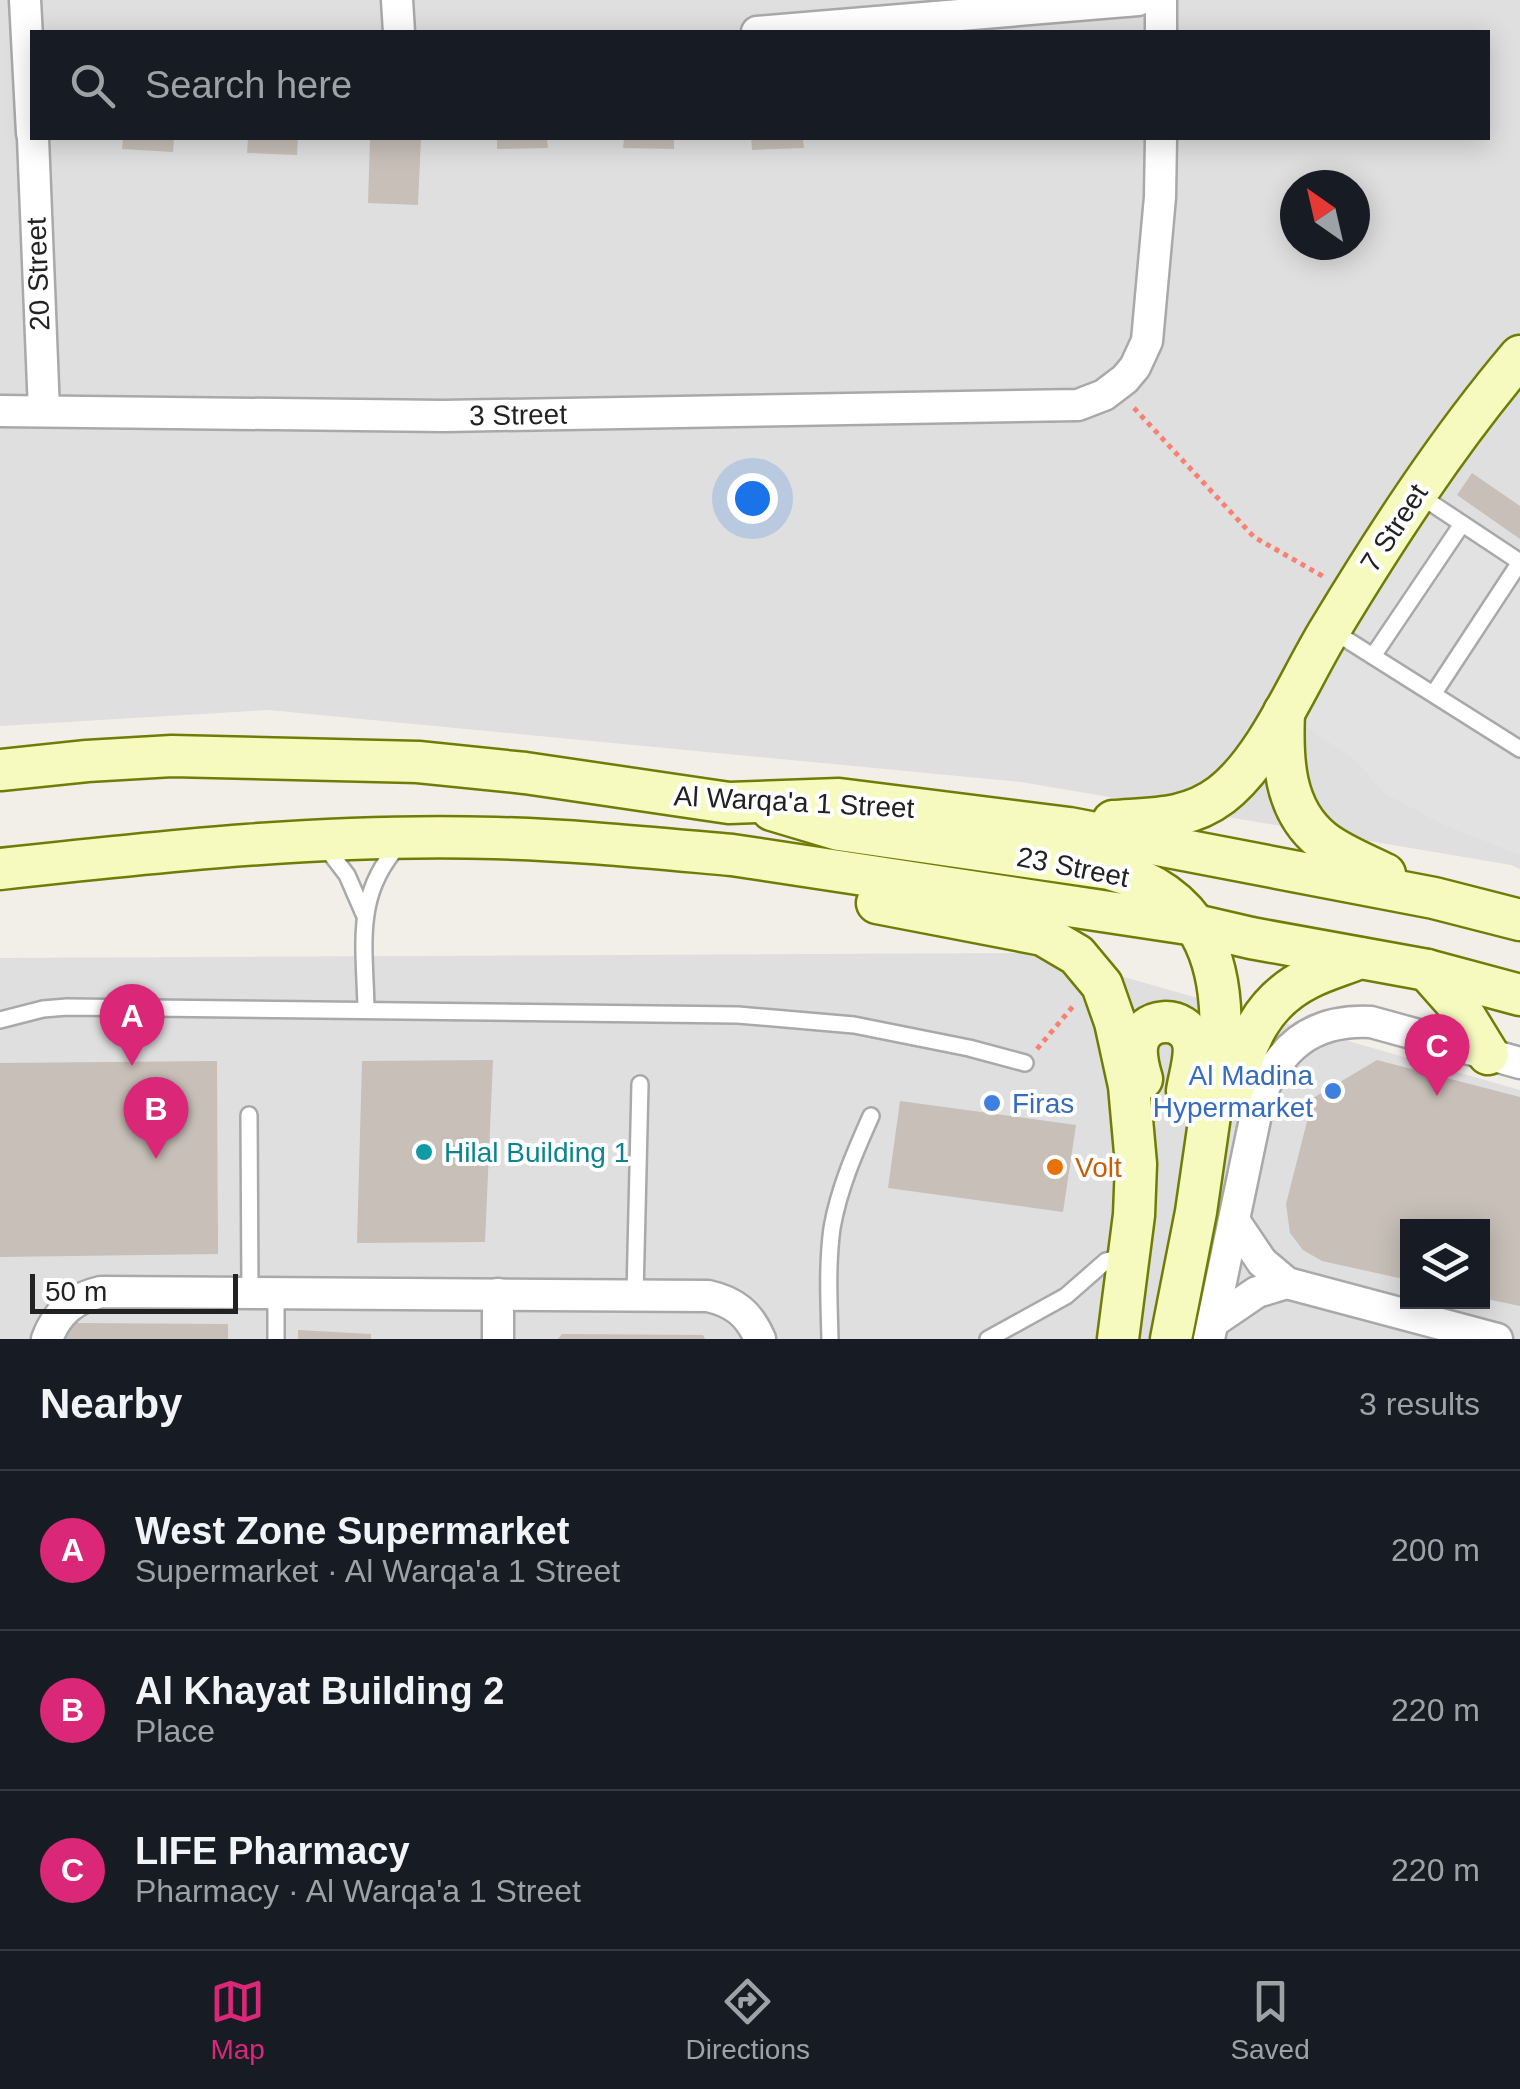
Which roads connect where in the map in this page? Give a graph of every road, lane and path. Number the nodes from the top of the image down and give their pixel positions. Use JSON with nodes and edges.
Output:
{"nodes":[{"id":1,"x":25,"y":0,"type":"edge"},
{"id":2,"x":397,"y":0,"type":"edge"},
{"id":3,"x":1138,"y":0,"type":"edge"},
{"id":4,"x":1162,"y":0,"type":"edge"},
{"id":5,"x":775,"y":21,"type":"edge"},
{"id":6,"x":399,"y":30,"type":"edge"},
{"id":7,"x":1161,"y":30,"type":"edge"},
{"id":8,"x":30,"y":43,"type":"edge"},
{"id":9,"x":33,"y":140,"type":"edge"},
{"id":10,"x":1160,"y":140,"type":"edge"},
{"id":11,"x":1151,"y":286,"type":"junction"},
{"id":12,"x":1520,"y":356,"type":"edge"},
{"id":13,"x":1115,"y":388,"type":"junction"},
{"id":14,"x":1036,"y":407,"type":"junction"},
{"id":15,"x":0,"y":411,"type":"edge"},
{"id":16,"x":44,"y":411,"type":"junction"},
{"id":17,"x":1416,"y":493,"type":"junction"},
{"id":18,"x":1462,"y":524,"type":"junction"},
{"id":19,"x":1520,"y":562,"type":"edge"},
{"id":20,"x":1353,"y":592,"type":"junction"},
{"id":21,"x":1330,"y":630,"type":"junction"},
{"id":22,"x":1373,"y":656,"type":"junction"},
{"id":23,"x":1434,"y":693,"type":"junction"},
{"id":24,"x":1284,"y":711,"type":"junction"},
{"id":25,"x":1520,"y":748,"type":"edge"},
{"id":26,"x":9,"y":766,"type":"edge"},
{"id":27,"x":756,"y":803,"type":"junction"},
{"id":28,"x":1069,"y":828,"type":"junction"},
{"id":29,"x":405,"y":839,"type":"junction"},
{"id":30,"x":320,"y":841,"type":"junction"},
{"id":31,"x":732,"y":855,"type":"junction"},
{"id":32,"x":0,"y":868,"type":"edge"},
{"id":33,"x":1434,"y":898,"type":"junction"},
{"id":34,"x":364,"y":914,"type":"junction"},
{"id":35,"x":1520,"y":920,"type":"edge"},
{"id":36,"x":1195,"y":925,"type":"junction"},
{"id":37,"x":1360,"y":958,"type":"junction"},
{"id":38,"x":1427,"y":970,"type":"junction"},
{"id":39,"x":1102,"y":985,"type":"junction"},
{"id":40,"x":1520,"y":995,"type":"edge"},
{"id":41,"x":366,"y":1010,"type":"junction"},
{"id":42,"x":0,"y":1020,"type":"edge"},
{"id":43,"x":1504,"y":1058,"type":"edge"},
{"id":44,"x":1026,"y":1063,"type":"joint"},
{"id":45,"x":640,"y":1084,"type":"dead end"},
{"id":46,"x":249,"y":1115,"type":"dead end"},
{"id":47,"x":871,"y":1116,"type":"dead end"},
{"id":48,"x":1202,"y":1168,"type":"junction"},
{"id":49,"x":1134,"y":1215,"type":"junction"},
{"id":50,"x":1235,"y":1222,"type":"junction"},
{"id":51,"x":1128,"y":1260,"type":"junction"},
{"id":52,"x":1287,"y":1283,"type":"junction"},
{"id":53,"x":263,"y":1293,"type":"junction"},
{"id":54,"x":498,"y":1294,"type":"junction"},
{"id":55,"x":635,"y":1295,"type":"junction"},
{"id":56,"x":1211,"y":1331,"type":"edge"},
{"id":57,"x":48,"y":1339,"type":"edge"},
{"id":58,"x":276,"y":1339,"type":"edge"},
{"id":59,"x":498,"y":1339,"type":"edge"},
{"id":60,"x":760,"y":1339,"type":"edge"},
{"id":61,"x":830,"y":1339,"type":"edge"},
{"id":62,"x":988,"y":1339,"type":"edge"},
{"id":63,"x":1118,"y":1339,"type":"edge"},
{"id":64,"x":1170,"y":1339,"type":"edge"},
{"id":65,"x":1497,"y":1339,"type":"edge"}],
"edges":[{"from":1,"to":8,"type":"street","name":"20 Street"},
{"from":2,"to":6,"type":"street"},
{"from":3,"to":5,"type":"street"},
{"from":4,"to":7,"type":"street"},
{"from":9,"to":16,"type":"street","name":"20 Street"},
{"from":10,"to":11,"type":"street"},
{"from":11,"to":13,"type":"street"},
{"from":11,"to":14,"type":"street","name":"3 Street"},
{"from":12,"to":17,"type":"street","name":"7 Street"},
{"from":13,"to":14,"type":"street","name":"3 Street"},
{"from":13,"to":20,"type":"path"},
{"from":14,"to":16,"type":"street","name":"3 Street"},
{"from":15,"to":16,"type":"street","name":"3 Street"},
{"from":17,"to":18,"type":"lane"},
{"from":17,"to":20,"type":"street","name":"7 Street"},
{"from":18,"to":19,"type":"lane"},
{"from":18,"to":22,"type":"lane"},
{"from":19,"to":23,"type":"lane"},
{"from":20,"to":21,"type":"street","name":"7 Street"},
{"from":21,"to":22,"type":"lane"},
{"from":21,"to":24,"type":"street","name":"7 Street"},
{"from":22,"to":23,"type":"lane"},
{"from":23,"to":25,"type":"lane"},
{"from":24,"to":28,"type":"street","name":"7 Street"},
{"from":24,"to":33,"type":"street","name":"7 Street"},
{"from":26,"to":27,"type":"street","name":"Al Warqa'a 1 Street"},
{"from":27,"to":28,"type":"street","name":"Al Warqa'a 1 Street"},
{"from":27,"to":36,"type":"street","name":"23 Street"},
{"from":28,"to":33,"type":"street","name":"Al Warqa'a 1 Street"},
{"from":29,"to":30,"type":"street","name":"Al Warqa'a 1 Street"},
{"from":29,"to":31,"type":"street","name":"Al Warqa'a 1 Street"},
{"from":29,"to":34,"type":"lane"},
{"from":30,"to":32,"type":"street","name":"Al Warqa'a 1 Street"},
{"from":30,"to":34,"type":"lane"},
{"from":31,"to":36,"type":"street","name":"Al Warqa'a 1 Street"},
{"from":31,"to":39,"type":"street"},
{"from":33,"to":35,"type":"street","name":"Al Warqa'a 1 Street"},
{"from":34,"to":41,"type":"lane"},
{"from":36,"to":37,"type":"street","name":"Al Warqa'a 1 Street"},
{"from":36,"to":48,"type":"street","name":"23 Street"},
{"from":37,"to":38,"type":"street","name":"Al Warqa'a 1 Street"},
{"from":37,"to":48,"type":"street"},
{"from":38,"to":40,"type":"street","name":"Al Warqa'a 1 Street"},
{"from":38,"to":43,"type":"street"},
{"from":39,"to":44,"type":"path"},
{"from":39,"to":49,"type":"street"},
{"from":41,"to":42,"type":"lane"},
{"from":41,"to":44,"type":"lane"},
{"from":43,"to":50,"type":"street"},
{"from":45,"to":55,"type":"lane"},
{"from":46,"to":53,"type":"lane"},
{"from":47,"to":61,"type":"lane"},
{"from":48,"to":64,"type":"street","name":"23 Street"},
{"from":49,"to":51,"type":"street"},
{"from":49,"to":64,"type":"street"},
{"from":50,"to":52,"type":"street"},
{"from":50,"to":56,"type":"street"},
{"from":51,"to":62,"type":"lane"},
{"from":51,"to":63,"type":"street"},
{"from":52,"to":56,"type":"street"},
{"from":52,"to":65,"type":"street"},
{"from":53,"to":54,"type":"street"},
{"from":53,"to":57,"type":"street"},
{"from":53,"to":58,"type":"lane"},
{"from":54,"to":55,"type":"street"},
{"from":54,"to":59,"type":"street"},
{"from":55,"to":60,"type":"street"}]}
